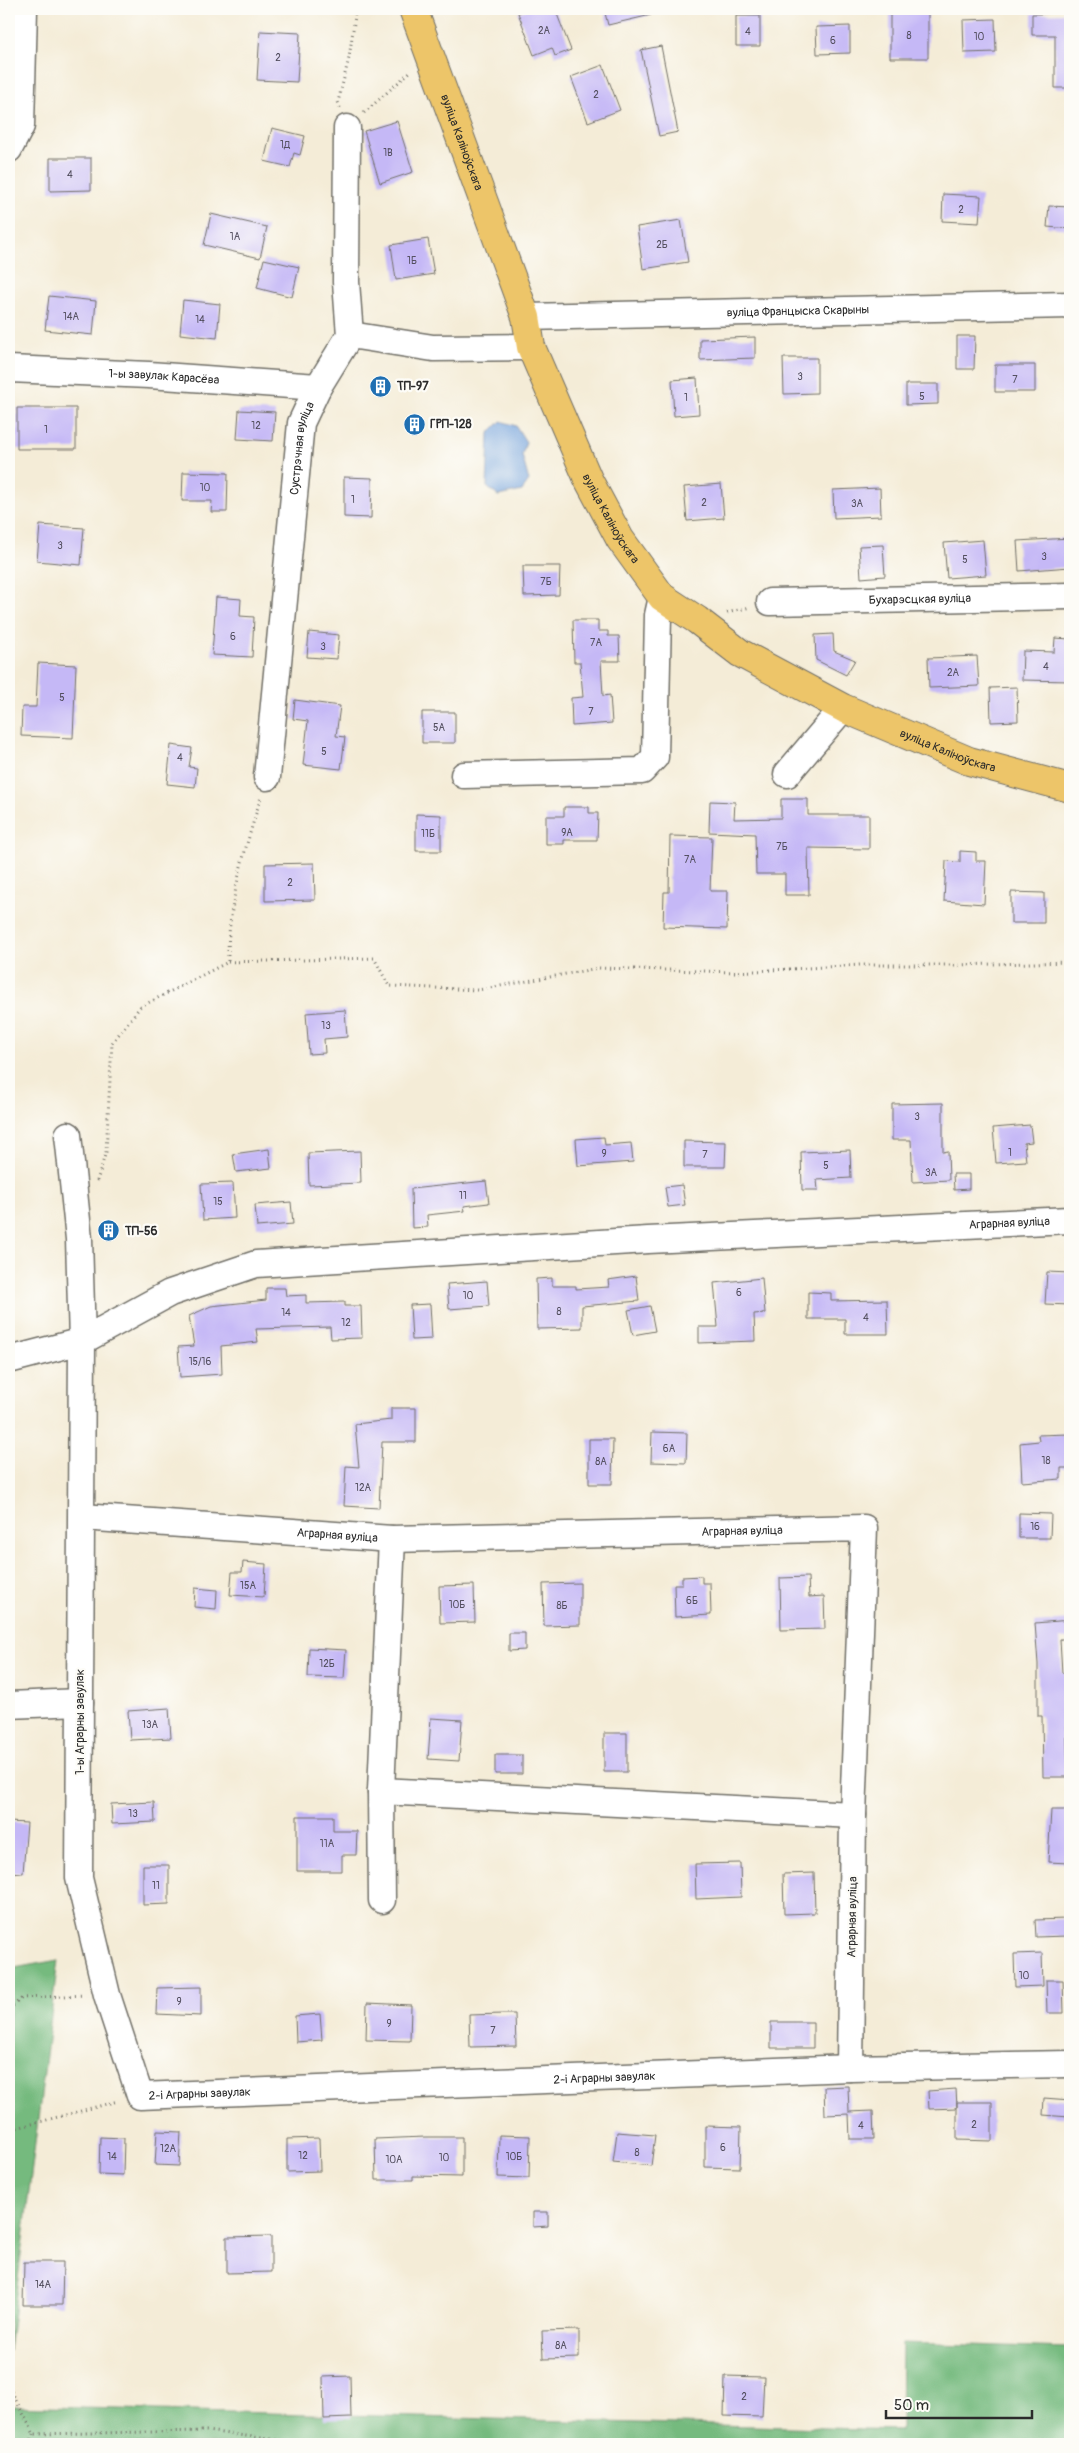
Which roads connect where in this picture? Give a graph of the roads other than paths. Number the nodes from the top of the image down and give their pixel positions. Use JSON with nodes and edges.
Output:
{"nodes":[{"id":1,"x":24,"y":9,"type":"edge"},
{"id":2,"x":412,"y":9,"type":"edge"},
{"id":3,"x":347,"y":128,"type":"road end"},
{"id":4,"x":9,"y":149,"type":"edge"},
{"id":5,"x":1070,"y":305,"type":"edge"},
{"id":6,"x":526,"y":317,"type":"junction"},
{"id":7,"x":350,"y":335,"type":"junction"},
{"id":8,"x":531,"y":346,"type":"junction"},
{"id":9,"x":9,"y":369,"type":"edge"},
{"id":10,"x":318,"y":388,"type":"junction"},
{"id":11,"x":1070,"y":596,"type":"edge"},
{"id":12,"x":662,"y":597,"type":"junction"},
{"id":13,"x":770,"y":602,"type":"road end"},
{"id":14,"x":843,"y":708,"type":"junction"},
{"id":15,"x":787,"y":774,"type":"dead end"},
{"id":16,"x":464,"y":775,"type":"dead end"},
{"id":17,"x":267,"y":777,"type":"road end"},
{"id":18,"x":1070,"y":788,"type":"edge"},
{"id":19,"x":68,"y":1135,"type":"dead end"},
{"id":20,"x":1070,"y":1220,"type":"edge"},
{"id":21,"x":82,"y":1341,"type":"junction"},
{"id":22,"x":9,"y":1360,"type":"edge"},
{"id":23,"x":82,"y":1517,"type":"junction"},
{"id":24,"x":392,"y":1539,"type":"junction"},
{"id":25,"x":80,"y":1702,"type":"junction"},
{"id":26,"x":9,"y":1705,"type":"edge"},
{"id":27,"x":381,"y":1791,"type":"junction"},
{"id":28,"x":853,"y":1815,"type":"junction"},
{"id":29,"x":382,"y":1900,"type":"dead end"},
{"id":30,"x":1070,"y":2064,"type":"edge"},
{"id":31,"x":850,"y":2068,"type":"junction"},
{"id":32,"x":140,"y":2096,"type":"joint"}],
"edges":[{"from":1,"to":4,"type":"street"},
{"from":2,"to":6,"type":"main road","name":"вуліца Каліноўскага"},
{"from":3,"to":7,"type":"street"},
{"from":5,"to":6,"type":"street","name":"вуліца Францыска Скарыны"},
{"from":6,"to":8,"type":"main road","name":"вуліца Каліноўскага"},
{"from":7,"to":8,"type":"street"},
{"from":7,"to":10,"type":"street","name":"Сустрэчная вуліца"},
{"from":8,"to":12,"type":"main road","name":"вуліца Каліноўскага"},
{"from":9,"to":10,"type":"street","name":"1-ы завулак Карасёва"},
{"from":10,"to":17,"type":"street","name":"Сустрэчная вуліца"},
{"from":11,"to":13,"type":"street","name":"Бухарэсцкая вуліца"},
{"from":12,"to":14,"type":"main road","name":"вуліца Каліноўскага"},
{"from":12,"to":16,"type":"street"},
{"from":14,"to":15,"type":"street"},
{"from":14,"to":18,"type":"main road","name":"вуліца Каліноўскага"},
{"from":19,"to":21,"type":"street","name":"1-ы Аграрны завулак"},
{"from":20,"to":21,"type":"street","name":"Аграрная вуліца"},
{"from":21,"to":22,"type":"street","name":"Аграрная вуліца"},
{"from":21,"to":23,"type":"street","name":"1-ы Аграрны завулак"},
{"from":23,"to":24,"type":"street","name":"Аграрная вуліца"},
{"from":23,"to":25,"type":"street","name":"1-ы Аграрны завулак"},
{"from":24,"to":27,"type":"street"},
{"from":24,"to":28,"type":"street","name":"Аграрная вуліца"},
{"from":25,"to":26,"type":"street"},
{"from":25,"to":32,"type":"street","name":"1-ы Аграрны завулак"},
{"from":27,"to":28,"type":"street"},
{"from":27,"to":29,"type":"street"},
{"from":28,"to":31,"type":"street","name":"Аграрная вуліца"},
{"from":30,"to":31,"type":"street","name":"2-і Аграрны завулак"},
{"from":31,"to":32,"type":"street","name":"2-і Аграрны завулак"}]}
